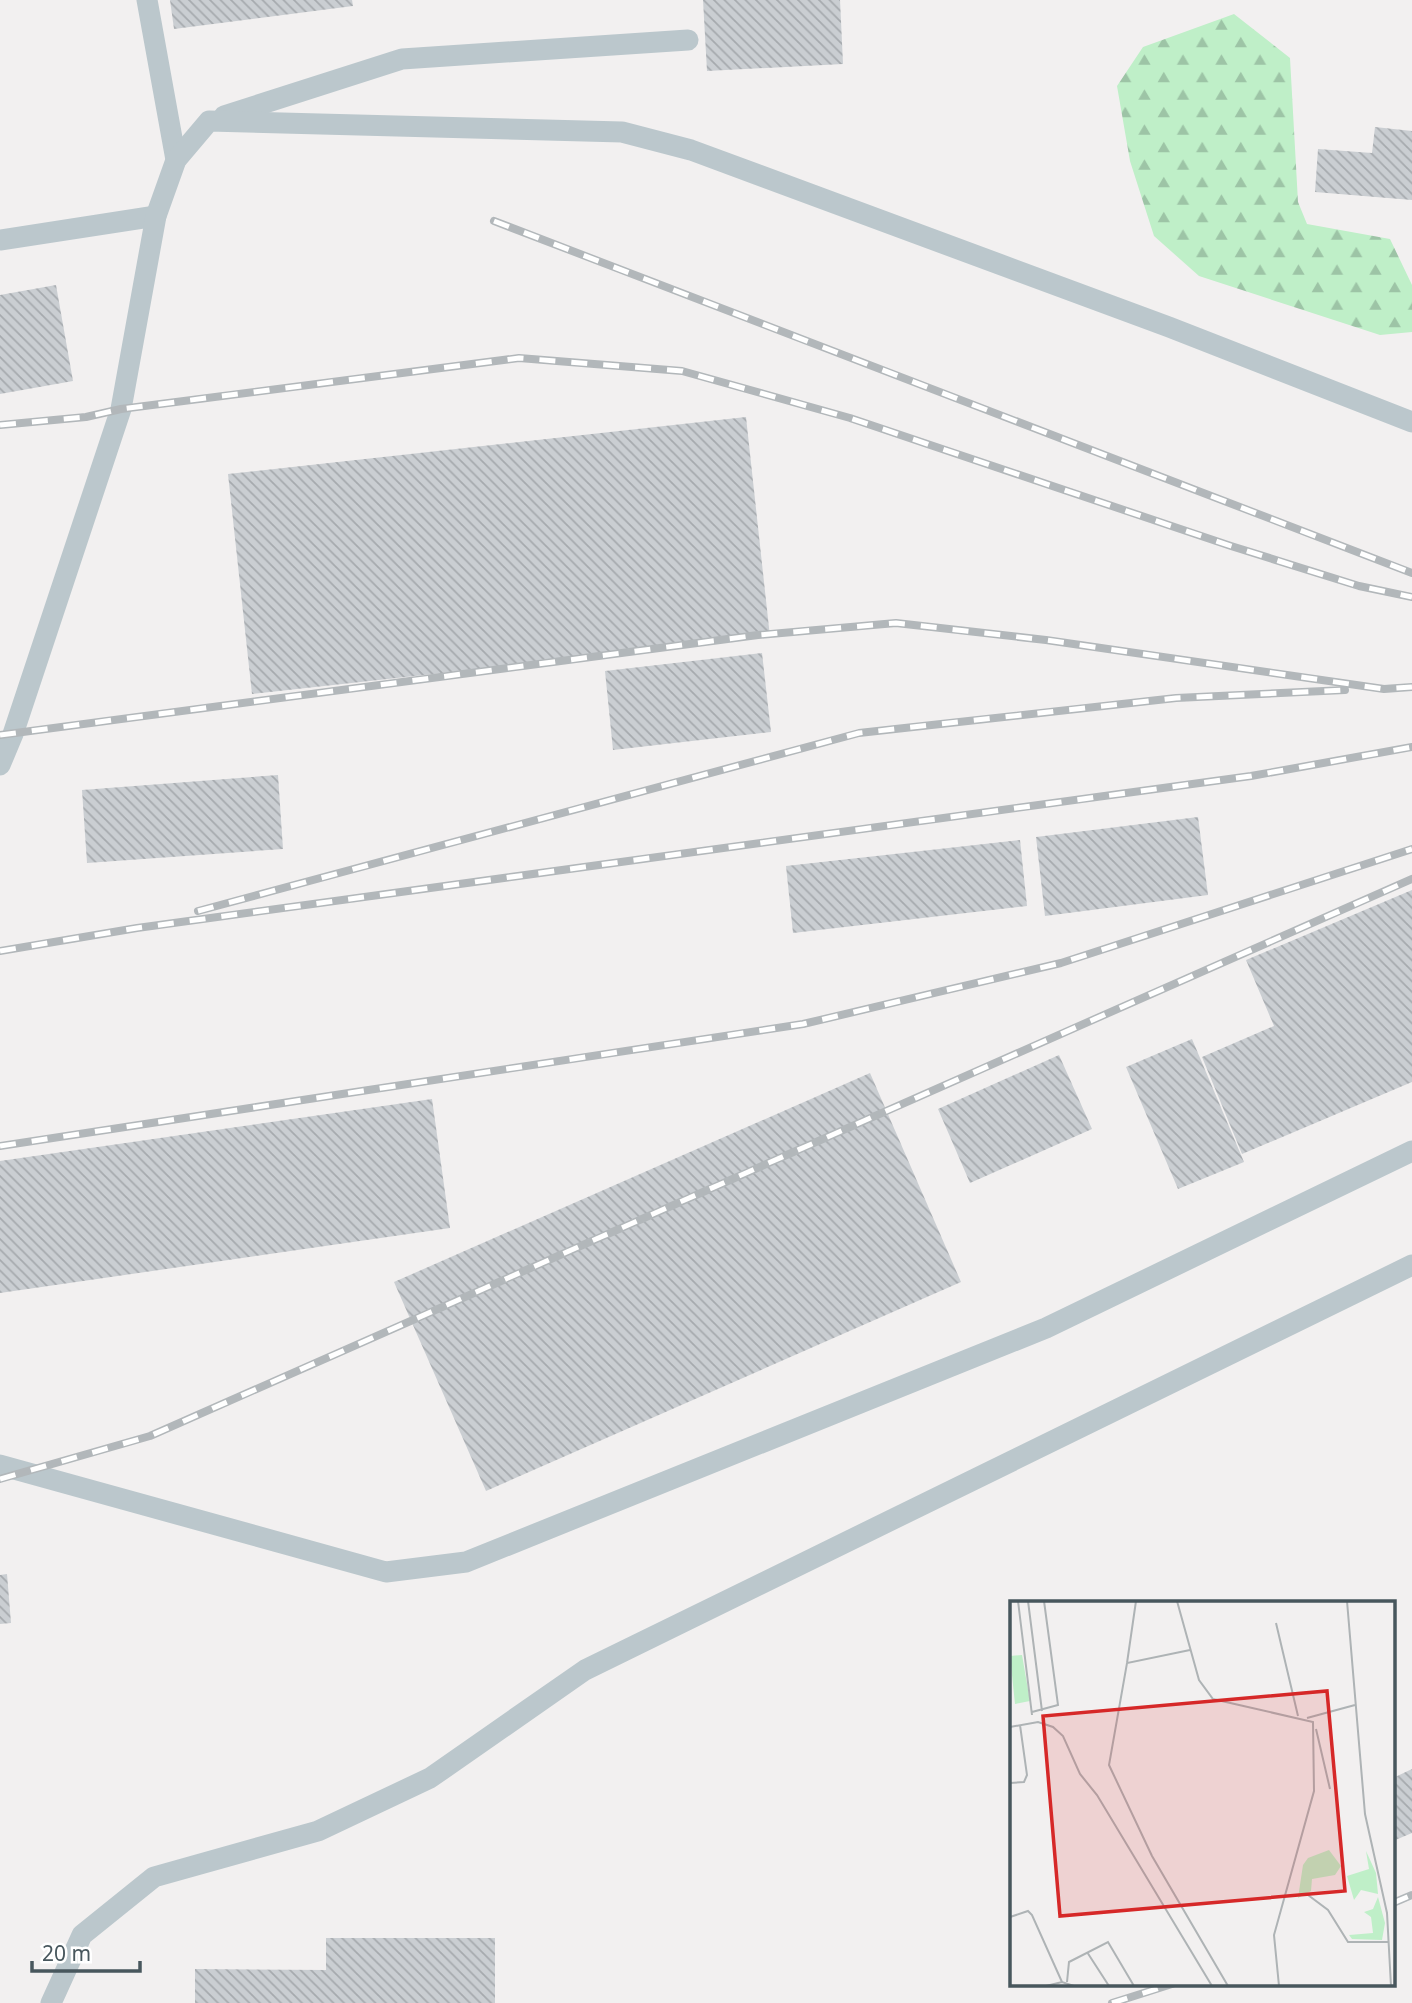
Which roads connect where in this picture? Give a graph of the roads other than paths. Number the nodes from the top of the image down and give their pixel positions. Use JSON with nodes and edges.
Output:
{"nodes":[{"id":1,"x":147,"y":0,"type":"edge"},
{"id":2,"x":688,"y":40,"type":"dead end"},
{"id":3,"x":208,"y":121,"type":"junction"},
{"id":4,"x":176,"y":160,"type":"junction"},
{"id":5,"x":156,"y":216,"type":"junction"},
{"id":6,"x":0,"y":240,"type":"edge"},
{"id":7,"x":1412,"y":422,"type":"edge"},
{"id":8,"x":0,"y":765,"type":"edge"},
{"id":9,"x":1412,"y":1151,"type":"edge"},
{"id":10,"x":1412,"y":1265,"type":"edge"},
{"id":11,"x":0,"y":1465,"type":"edge"},
{"id":12,"x":51,"y":2003,"type":"edge"}],
"edges":[{"from":1,"to":4,"type":"lane"},
{"from":2,"to":3,"type":"lane"},
{"from":3,"to":4,"type":"lane"},
{"from":3,"to":7,"type":"lane"},
{"from":4,"to":5,"type":"lane"},
{"from":5,"to":6,"type":"lane"},
{"from":5,"to":8,"type":"lane"},
{"from":9,"to":11,"type":"lane"},
{"from":10,"to":12,"type":"lane"}]}
